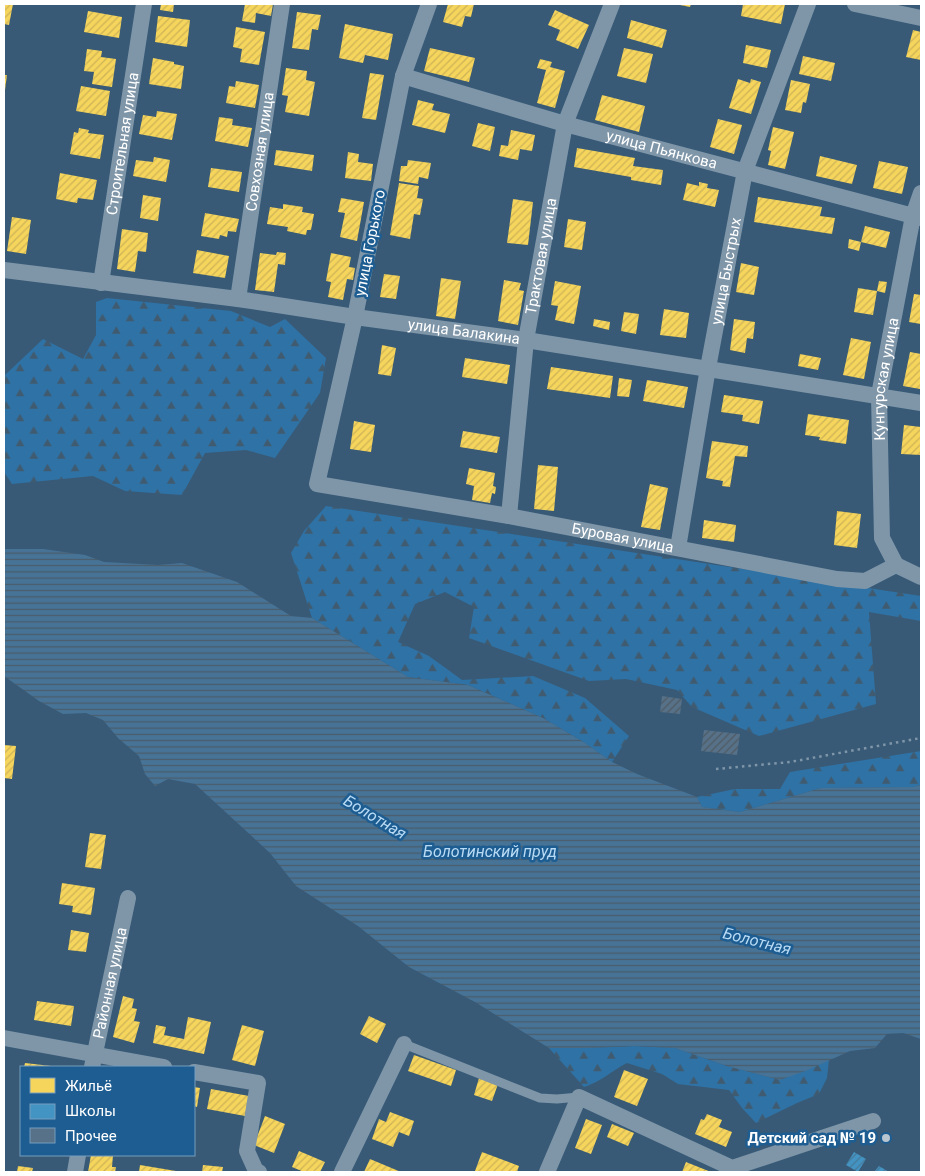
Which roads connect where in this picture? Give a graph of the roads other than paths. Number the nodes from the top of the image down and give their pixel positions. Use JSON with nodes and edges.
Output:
{"nodes":[{"id":1,"x":144,"y":4,"type":"edge"},
{"id":2,"x":282,"y":4,"type":"edge"},
{"id":3,"x":429,"y":4,"type":"edge"},
{"id":4,"x":612,"y":4,"type":"edge"},
{"id":5,"x":808,"y":4,"type":"edge"},
{"id":6,"x":854,"y":4,"type":"edge"},
{"id":7,"x":921,"y":18,"type":"edge"},
{"id":8,"x":403,"y":76,"type":"junction"},
{"id":9,"x":566,"y":124,"type":"junction"},
{"id":10,"x":745,"y":171,"type":"junction"},
{"id":11,"x":921,"y":193,"type":"edge"},
{"id":12,"x":917,"y":217,"type":"edge"},
{"id":13,"x":4,"y":270,"type":"edge"},
{"id":14,"x":101,"y":283,"type":"junction"},
{"id":15,"x":238,"y":299,"type":"junction"},
{"id":16,"x":355,"y":317,"type":"junction"},
{"id":17,"x":526,"y":340,"type":"junction"},
{"id":18,"x":708,"y":368,"type":"junction"},
{"id":19,"x":879,"y":395,"type":"junction"},
{"id":20,"x":921,"y":403,"type":"edge"},
{"id":21,"x":317,"y":484,"type":"joint"},
{"id":22,"x":509,"y":516,"type":"junction"},
{"id":23,"x":678,"y":548,"type":"junction"},
{"id":24,"x":896,"y":565,"type":"junction"},
{"id":25,"x":921,"y":577,"type":"edge"},
{"id":26,"x":128,"y":898,"type":"dead end"},
{"id":27,"x":4,"y":1038,"type":"edge"},
{"id":28,"x":404,"y":1044,"type":"joint"},
{"id":29,"x":93,"y":1061,"type":"edge"},
{"id":30,"x":152,"y":1066,"type":"edge"},
{"id":31,"x":195,"y":1072,"type":"edge"},
{"id":32,"x":579,"y":1097,"type":"junction"},
{"id":33,"x":873,"y":1121,"type":"dead end"},
{"id":34,"x":78,"y":1156,"type":"edge"},
{"id":35,"x":753,"y":1166,"type":"edge"},
{"id":36,"x":75,"y":1172,"type":"edge"},
{"id":37,"x":259,"y":1172,"type":"edge"},
{"id":38,"x":342,"y":1172,"type":"edge"},
{"id":39,"x":547,"y":1172,"type":"edge"}],
"edges":[{"from":1,"to":14,"type":"street","name":"Строительная улица"},
{"from":2,"to":15,"type":"street","name":"Совхозная улица"},
{"from":3,"to":8,"type":"street","name":"улица Горького"},
{"from":4,"to":9,"type":"street","name":"Трактовая улица"},
{"from":5,"to":10,"type":"street","name":"улица Быстрых"},
{"from":6,"to":7,"type":"street"},
{"from":8,"to":9,"type":"street","name":"улица Пьянкова"},
{"from":8,"to":16,"type":"street","name":"улица Горького"},
{"from":9,"to":10,"type":"street","name":"улица Пьянкова"},
{"from":9,"to":17,"type":"street","name":"Трактовая улица"},
{"from":10,"to":12,"type":"street","name":"улица Пьянкова"},
{"from":10,"to":18,"type":"street","name":"улица Быстрых"},
{"from":11,"to":12,"type":"street","name":"Кунгурская улица"},
{"from":12,"to":19,"type":"street","name":"Кунгурская улица"},
{"from":13,"to":14,"type":"street","name":"улица Балакина"},
{"from":14,"to":15,"type":"street","name":"улица Балакина"},
{"from":15,"to":16,"type":"street","name":"улица Балакина"},
{"from":16,"to":17,"type":"street","name":"улица Балакина"},
{"from":16,"to":21,"type":"street","name":"улица Горького"},
{"from":17,"to":18,"type":"street","name":"улица Балакина"},
{"from":17,"to":22,"type":"street","name":"Трактовая улица"},
{"from":18,"to":19,"type":"street","name":"улица Балакина"},
{"from":18,"to":23,"type":"street","name":"улица Быстрых"},
{"from":19,"to":20,"type":"street","name":"улица Балакина"},
{"from":19,"to":24,"type":"street","name":"Кунгурская улица"},
{"from":21,"to":22,"type":"street","name":"Буровая улица"},
{"from":22,"to":23,"type":"street","name":"Буровая улица"},
{"from":23,"to":24,"type":"street","name":"Буровая улица"},
{"from":24,"to":25,"type":"street"},
{"from":26,"to":29,"type":"street","name":"Районная улица"},
{"from":27,"to":29,"type":"street"},
{"from":28,"to":32,"type":"lane"},
{"from":28,"to":38,"type":"street"},
{"from":29,"to":30,"type":"street"},
{"from":31,"to":37,"type":"street"},
{"from":32,"to":35,"type":"street"},
{"from":32,"to":39,"type":"street"},
{"from":33,"to":35,"type":"street"},
{"from":34,"to":36,"type":"street"}]}
